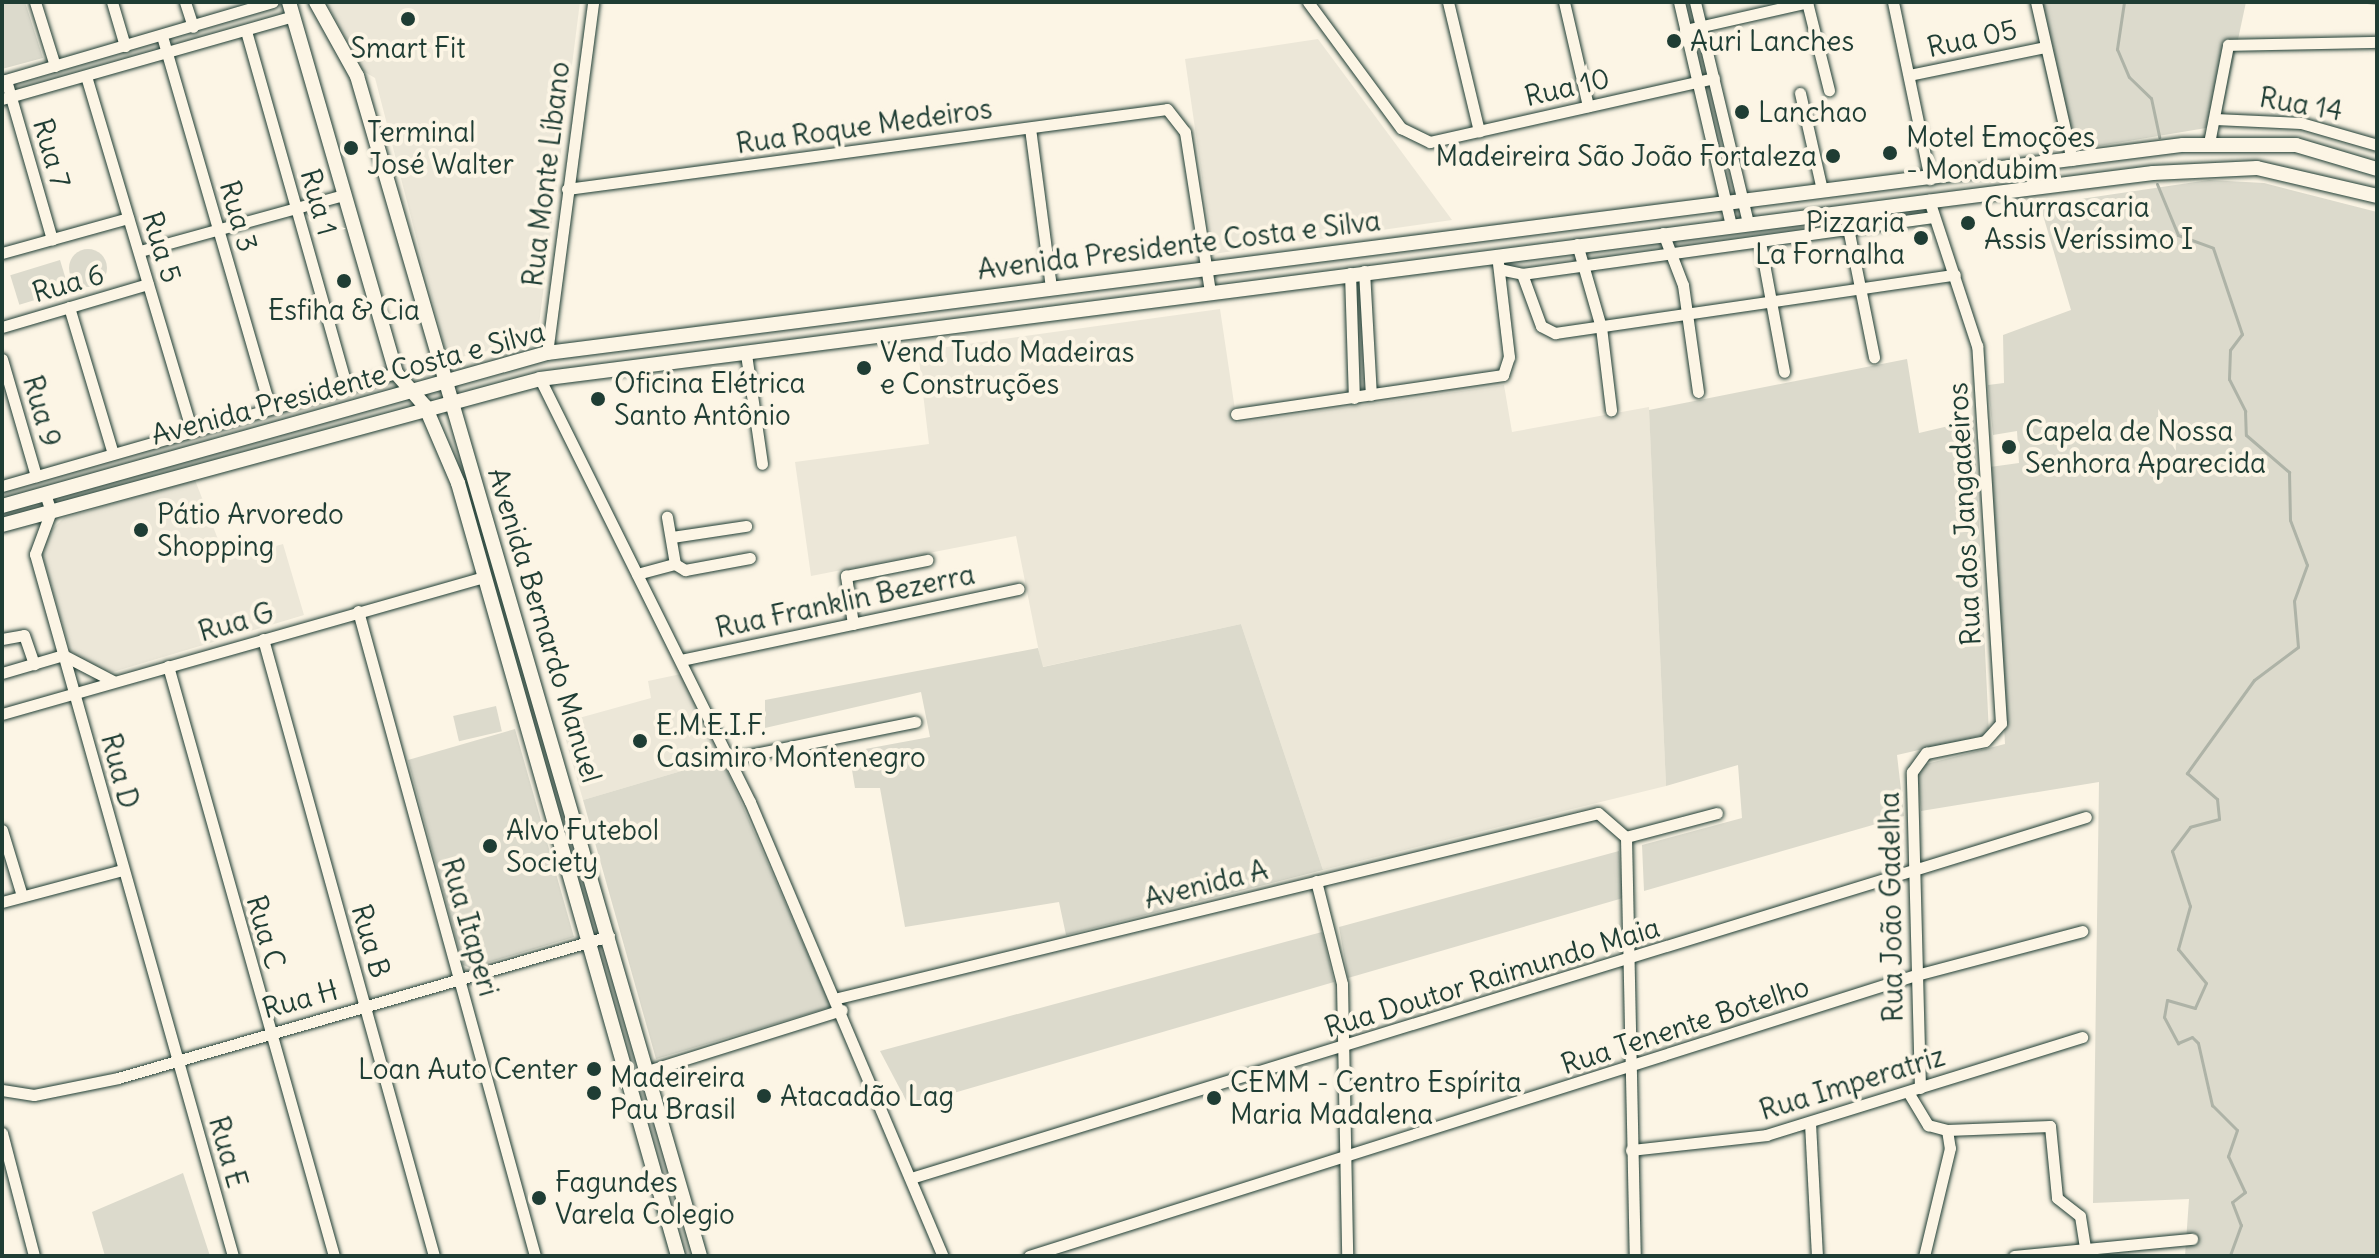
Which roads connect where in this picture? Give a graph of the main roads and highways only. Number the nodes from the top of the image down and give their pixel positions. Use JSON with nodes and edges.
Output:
{"nodes":[{"id":1,"x":316,"y":2,"type":"edge"},
{"id":2,"x":291,"y":9,"type":"edge"},
{"id":3,"x":2377,"y":169,"type":"edge"},
{"id":4,"x":1998,"y":171,"type":"junction"},
{"id":5,"x":1977,"y":174,"type":"junction"},
{"id":6,"x":2001,"y":195,"type":"junction"},
{"id":7,"x":2377,"y":196,"type":"edge"},
{"id":8,"x":1979,"y":198,"type":"junction"},
{"id":9,"x":1600,"y":218,"type":"junction"},
{"id":10,"x":1563,"y":223,"type":"junction"},
{"id":11,"x":1600,"y":241,"type":"junction"},
{"id":12,"x":1573,"y":245,"type":"junction"},
{"id":13,"x":929,"y":303,"type":"junction"},
{"id":14,"x":933,"y":329,"type":"junction"},
{"id":15,"x":693,"y":334,"type":"junction"},
{"id":16,"x":637,"y":342,"type":"junction"},
{"id":17,"x":680,"y":363,"type":"junction"},
{"id":18,"x":628,"y":369,"type":"junction"},
{"id":19,"x":441,"y":380,"type":"junction"},
{"id":20,"x":413,"y":386,"type":"junction"},
{"id":21,"x":447,"y":400,"type":"junction"},
{"id":22,"x":425,"y":406,"type":"junction"},
{"id":23,"x":2,"y":506,"type":"edge"},
{"id":24,"x":2,"y":525,"type":"edge"},
{"id":25,"x":678,"y":1256,"type":"edge"},
{"id":26,"x":700,"y":1256,"type":"edge"}],
"edges":[{"from":1,"to":19,"type":"main road","name":"Avenida Bernardo Manuel"},
{"from":2,"to":20,"type":"main road"},
{"from":3,"to":4,"type":"main road","name":"Avenida Presidente Costa e Silva"},
{"from":4,"to":5,"type":"main road","name":"Avenida Presidente Costa e Silva"},
{"from":4,"to":6,"type":"main road"},
{"from":5,"to":8,"type":"main road"},
{"from":5,"to":9,"type":"main road","name":"Avenida Presidente Costa e Silva"},
{"from":6,"to":7,"type":"main road","name":"Avenida Presidente Costa e Silva"},
{"from":6,"to":8,"type":"main road","name":"Avenida Presidente Costa e Silva"},
{"from":8,"to":11,"type":"main road","name":"Avenida Presidente Costa e Silva"},
{"from":9,"to":10,"type":"main road","name":"Avenida Presidente Costa e Silva"},
{"from":9,"to":11,"type":"main road"},
{"from":10,"to":12,"type":"main road"},
{"from":10,"to":13,"type":"main road","name":"Avenida Presidente Costa e Silva"},
{"from":11,"to":12,"type":"main road","name":"Avenida Presidente Costa e Silva"},
{"from":12,"to":14,"type":"main road","name":"Avenida Presidente Costa e Silva"},
{"from":13,"to":14,"type":"main road"},
{"from":13,"to":15,"type":"main road","name":"Avenida Presidente Costa e Silva"},
{"from":14,"to":17,"type":"main road","name":"Avenida Presidente Costa e Silva"},
{"from":15,"to":16,"type":"main road","name":"Avenida Presidente Costa e Silva"},
{"from":15,"to":17,"type":"main road"},
{"from":16,"to":18,"type":"main road"},
{"from":16,"to":19,"type":"main road","name":"Avenida Presidente Costa e Silva"},
{"from":17,"to":18,"type":"main road","name":"Avenida Presidente Costa e Silva"},
{"from":18,"to":21,"type":"main road","name":"Avenida Presidente Costa e Silva"},
{"from":19,"to":20,"type":"main road","name":"Avenida Presidente Costa e Silva"},
{"from":19,"to":21,"type":"main road","name":"Avenida Bernardo Manuel"},
{"from":20,"to":22,"type":"main road","name":"Avenida Bernardo Manuel"},
{"from":20,"to":23,"type":"main road","name":"Avenida Presidente Costa e Silva"},
{"from":21,"to":22,"type":"main road","name":"Avenida Presidente Costa e Silva"},
{"from":21,"to":26,"type":"main road","name":"Avenida Bernardo Manuel"},
{"from":22,"to":24,"type":"main road","name":"Avenida Presidente Costa e Silva"},
{"from":22,"to":25,"type":"main road","name":"Avenida Bernardo Manuel"}]}
